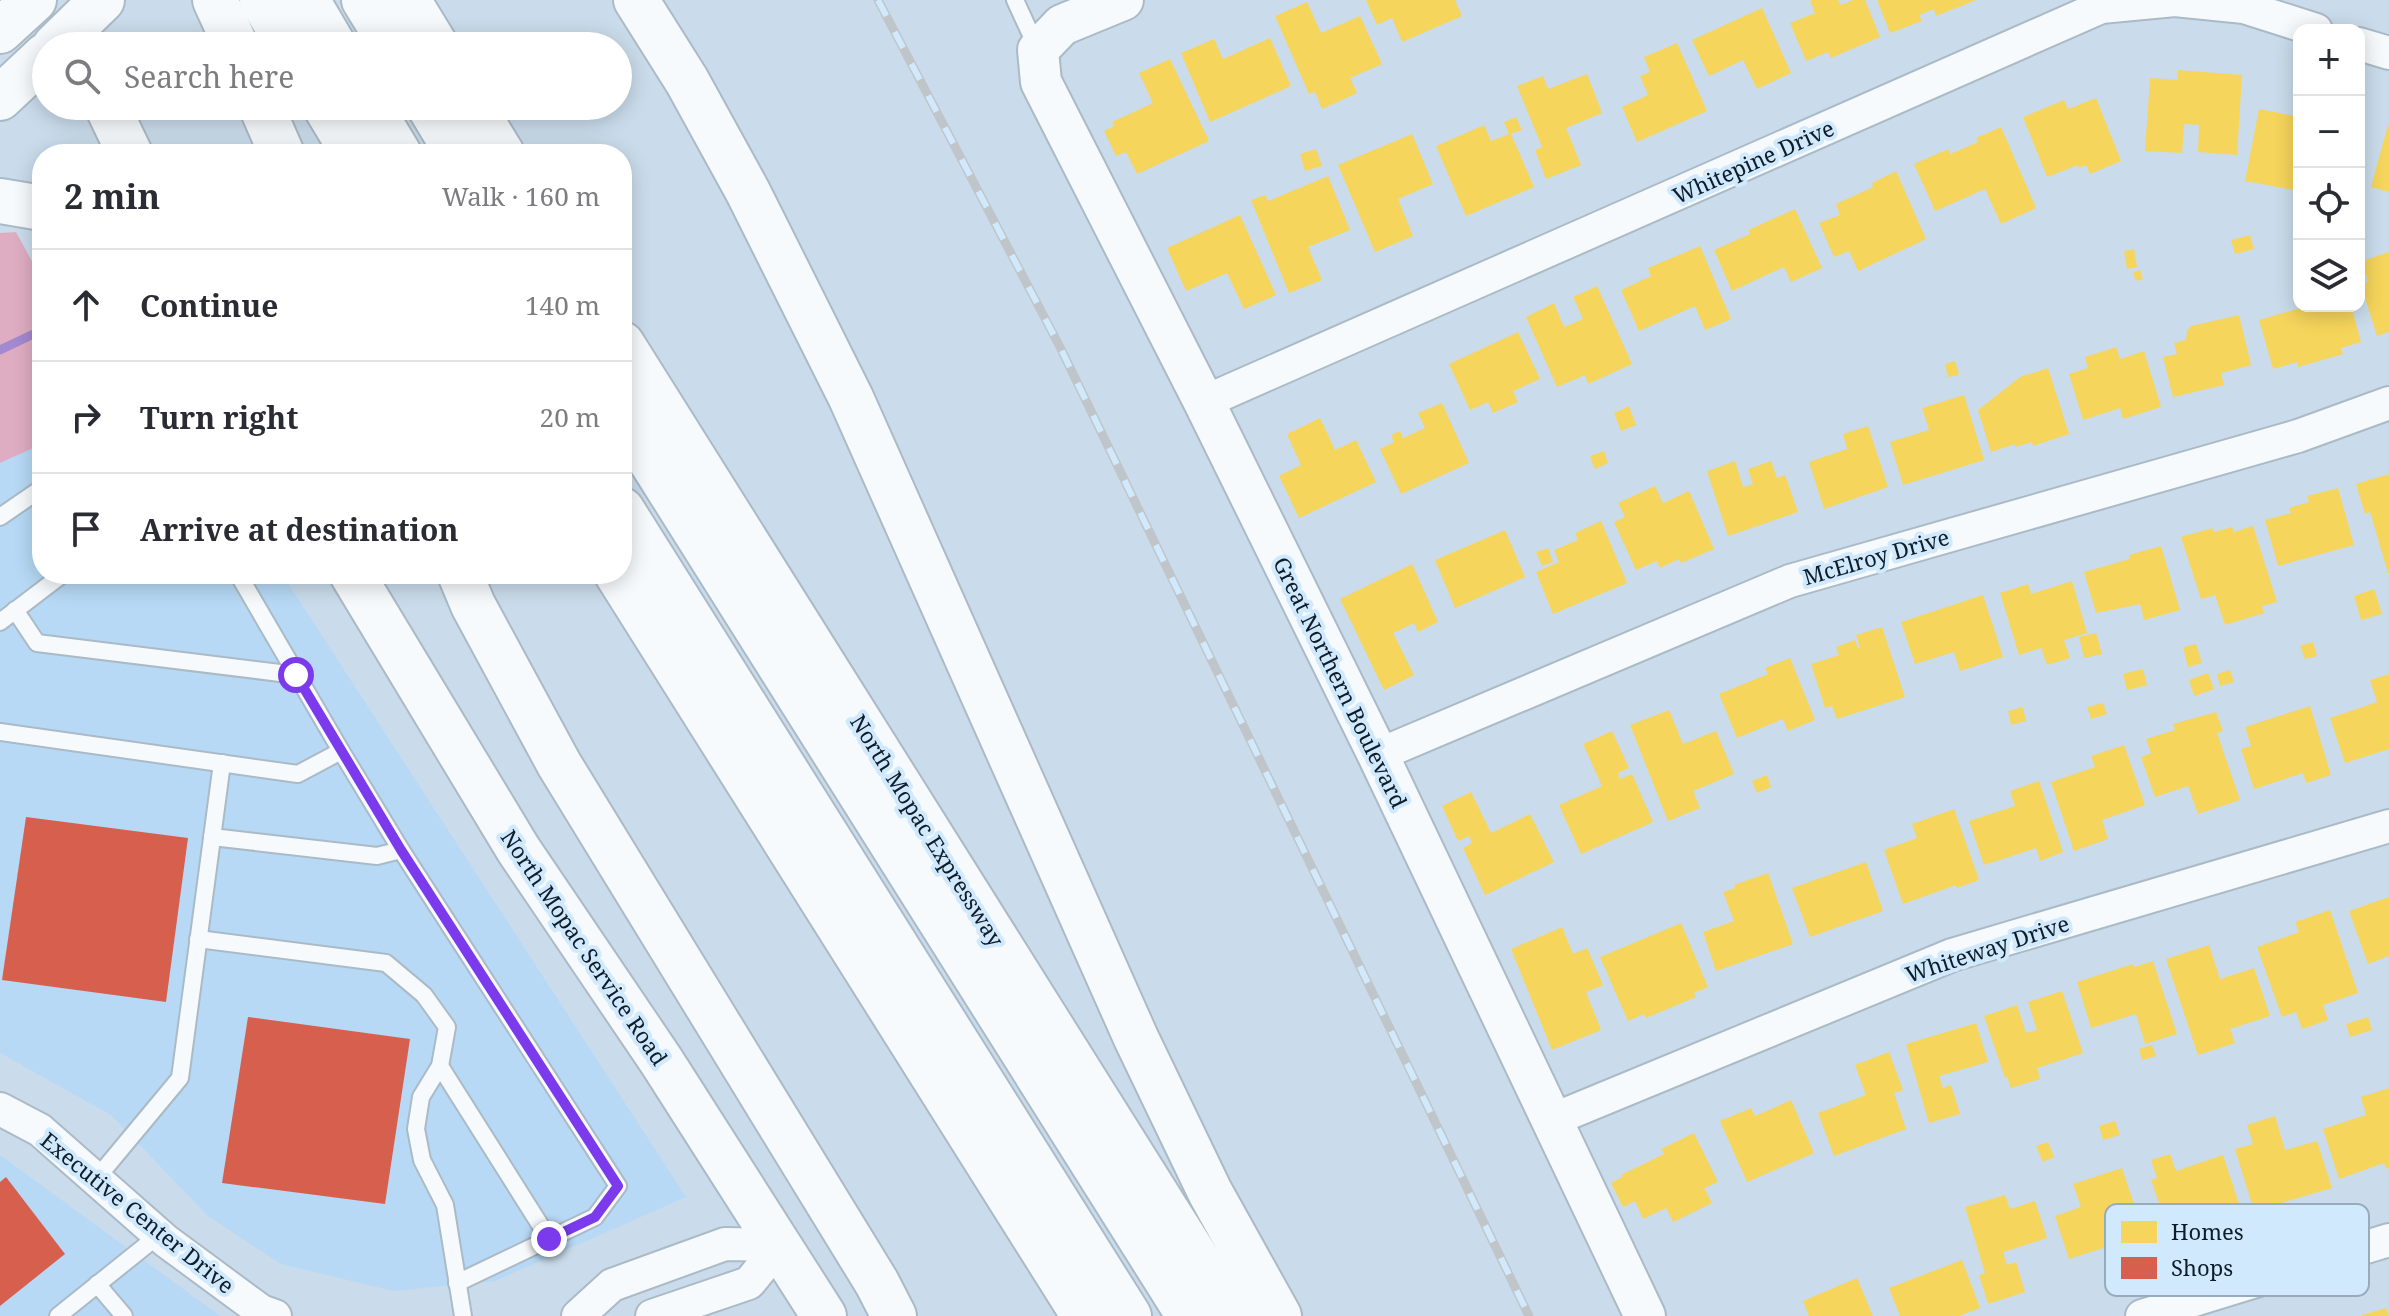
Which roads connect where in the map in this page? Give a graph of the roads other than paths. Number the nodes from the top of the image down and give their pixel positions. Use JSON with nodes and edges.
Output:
{"nodes":[{"id":1,"x":34,"y":0,"type":"edge"},
{"id":2,"x":102,"y":0,"type":"edge"},
{"id":3,"x":215,"y":0,"type":"edge"},
{"id":4,"x":262,"y":0,"type":"edge"},
{"id":5,"x":307,"y":0,"type":"edge"},
{"id":6,"x":364,"y":0,"type":"edge"},
{"id":7,"x":408,"y":0,"type":"edge"},
{"id":8,"x":636,"y":0,"type":"edge"},
{"id":9,"x":1015,"y":0,"type":"edge"},
{"id":10,"x":1123,"y":0,"type":"edge"},
{"id":11,"x":2297,"y":24,"type":"edge"},
{"id":12,"x":0,"y":31,"type":"edge"},
{"id":13,"x":66,"y":32,"type":"edge"},
{"id":14,"x":230,"y":32,"type":"edge"},
{"id":15,"x":281,"y":32,"type":"edge"},
{"id":16,"x":326,"y":32,"type":"edge"},
{"id":17,"x":383,"y":32,"type":"edge"},
{"id":18,"x":427,"y":32,"type":"edge"},
{"id":19,"x":2365,"y":46,"type":"edge"},
{"id":20,"x":1038,"y":50,"type":"junction"},
{"id":21,"x":2389,"y":53,"type":"edge"},
{"id":22,"x":32,"y":65,"type":"edge"},
{"id":23,"x":0,"y":98,"type":"edge"},
{"id":24,"x":114,"y":120,"type":"edge"},
{"id":25,"x":267,"y":120,"type":"edge"},
{"id":26,"x":333,"y":120,"type":"edge"},
{"id":27,"x":378,"y":120,"type":"edge"},
{"id":28,"x":437,"y":120,"type":"edge"},
{"id":29,"x":481,"y":120,"type":"edge"},
{"id":30,"x":125,"y":144,"type":"edge"},
{"id":31,"x":278,"y":144,"type":"edge"},
{"id":32,"x":348,"y":144,"type":"edge"},
{"id":33,"x":393,"y":144,"type":"edge"},
{"id":34,"x":452,"y":144,"type":"edge"},
{"id":35,"x":496,"y":144,"type":"edge"},
{"id":36,"x":0,"y":201,"type":"edge"},
{"id":37,"x":32,"y":206,"type":"edge"},
{"id":38,"x":632,"y":360,"type":"edge"},
{"id":39,"x":1204,"y":402,"type":"junction"},
{"id":40,"x":2389,"y":403,"type":"edge"},
{"id":41,"x":632,"y":431,"type":"edge"},
{"id":42,"x":32,"y":495,"type":"edge"},
{"id":43,"x":0,"y":517,"type":"edge"},
{"id":44,"x":632,"y":526,"type":"edge"},
{"id":45,"x":50,"y":584,"type":"edge"},
{"id":46,"x":244,"y":584,"type":"edge"},
{"id":47,"x":358,"y":584,"type":"edge"},
{"id":48,"x":464,"y":584,"type":"edge"},
{"id":49,"x":623,"y":584,"type":"edge"},
{"id":50,"x":15,"y":610,"type":"junction"},
{"id":51,"x":0,"y":622,"type":"edge"},
{"id":52,"x":296,"y":675,"type":"junction"},
{"id":53,"x":0,"y":732,"type":"edge"},
{"id":54,"x":341,"y":751,"type":"junction"},
{"id":55,"x":1378,"y":755,"type":"junction"},
{"id":56,"x":222,"y":763,"type":"junction"},
{"id":57,"x":2389,"y":826,"type":"edge"},
{"id":58,"x":212,"y":837,"type":"junction"},
{"id":59,"x":401,"y":850,"type":"junction"},
{"id":60,"x":198,"y":939,"type":"junction"},
{"id":61,"x":440,"y":1066,"type":"junction"},
{"id":62,"x":0,"y":1109,"type":"edge"},
{"id":63,"x":1552,"y":1120,"type":"junction"},
{"id":64,"x":96,"y":1179,"type":"junction"},
{"id":65,"x":159,"y":1235,"type":"junction"},
{"id":66,"x":549,"y":1239,"type":"junction"},
{"id":67,"x":2389,"y":1240,"type":"edge"},
{"id":68,"x":780,"y":1245,"type":"junction"},
{"id":69,"x":2369,"y":1246,"type":"edge"},
{"id":70,"x":457,"y":1283,"type":"junction"},
{"id":71,"x":97,"y":1284,"type":"junction"},
{"id":72,"x":2207,"y":1296,"type":"edge"},
{"id":73,"x":58,"y":1316,"type":"edge"},
{"id":74,"x":124,"y":1316,"type":"edge"},
{"id":75,"x":275,"y":1316,"type":"edge"},
{"id":76,"x":463,"y":1316,"type":"edge"},
{"id":77,"x":578,"y":1316,"type":"edge"},
{"id":78,"x":652,"y":1316,"type":"edge"},
{"id":79,"x":824,"y":1316,"type":"edge"},
{"id":80,"x":894,"y":1316,"type":"edge"},
{"id":81,"x":1084,"y":1316,"type":"edge"},
{"id":82,"x":1129,"y":1316,"type":"edge"},
{"id":83,"x":1189,"y":1316,"type":"edge"},
{"id":84,"x":1233,"y":1316,"type":"edge"},
{"id":85,"x":1279,"y":1316,"type":"edge"},
{"id":86,"x":1645,"y":1316,"type":"edge"},
{"id":87,"x":2142,"y":1316,"type":"edge"}],
"edges":[{"from":1,"to":12,"type":"main road"},
{"from":2,"to":13,"type":"main road"},
{"from":3,"to":14,"type":"main road"},
{"from":4,"to":15,"type":"main road"},
{"from":5,"to":16,"type":"main road"},
{"from":6,"to":17,"type":"main road"},
{"from":7,"to":18,"type":"main road"},
{"from":8,"to":85,"type":"main road"},
{"from":9,"to":20,"type":"lane"},
{"from":10,"to":20,"type":"street"},
{"from":11,"to":39,"type":"street","name":"Whitepine Drive"},
{"from":19,"to":21,"type":"street"},
{"from":20,"to":39,"type":"street","name":"Great Northern Boulevard"},
{"from":22,"to":23,"type":"main road"},
{"from":24,"to":30,"type":"main road"},
{"from":25,"to":31,"type":"main road"},
{"from":26,"to":32,"type":"main road"},
{"from":27,"to":33,"type":"main road"},
{"from":28,"to":34,"type":"main road"},
{"from":29,"to":35,"type":"main road"},
{"from":36,"to":37,"type":"main road"},
{"from":38,"to":84,"type":"main road","name":"North Mopac Expressway"},
{"from":39,"to":55,"type":"street","name":"Great Northern Boulevard"},
{"from":40,"to":55,"type":"street","name":"McElroy Drive"},
{"from":41,"to":83,"type":"main road"},
{"from":42,"to":43,"type":"lane"},
{"from":44,"to":82,"type":"main road"},
{"from":45,"to":50,"type":"lane"},
{"from":46,"to":52,"type":"lane"},
{"from":47,"to":68,"type":"main road","name":"North Mopac Service Road"},
{"from":48,"to":80,"type":"main road"},
{"from":49,"to":81,"type":"main road"},
{"from":50,"to":51,"type":"lane"},
{"from":50,"to":52,"type":"lane"},
{"from":52,"to":54,"type":"lane"},
{"from":53,"to":56,"type":"lane"},
{"from":54,"to":56,"type":"lane"},
{"from":54,"to":59,"type":"lane"},
{"from":55,"to":63,"type":"street","name":"Great Northern Boulevard"},
{"from":56,"to":58,"type":"lane"},
{"from":57,"to":63,"type":"street","name":"Whiteway Drive"},
{"from":58,"to":59,"type":"lane"},
{"from":58,"to":60,"type":"lane"},
{"from":59,"to":66,"type":"lane"},
{"from":60,"to":61,"type":"lane"},
{"from":60,"to":64,"type":"lane"},
{"from":61,"to":66,"type":"lane"},
{"from":61,"to":70,"type":"lane"},
{"from":62,"to":64,"type":"street","name":"Executive Center Drive"},
{"from":63,"to":86,"type":"street","name":"Great Northern Boulevard"},
{"from":64,"to":65,"type":"street","name":"Executive Center Drive"},
{"from":65,"to":71,"type":"lane"},
{"from":65,"to":75,"type":"street","name":"Executive Center Drive"},
{"from":66,"to":70,"type":"lane"},
{"from":67,"to":69,"type":"street"},
{"from":68,"to":77,"type":"street"},
{"from":68,"to":78,"type":"street"},
{"from":68,"to":79,"type":"main road","name":"North Mopac Service Road"},
{"from":70,"to":76,"type":"lane"},
{"from":71,"to":73,"type":"lane"},
{"from":71,"to":74,"type":"lane"},
{"from":72,"to":87,"type":"street"}]}
